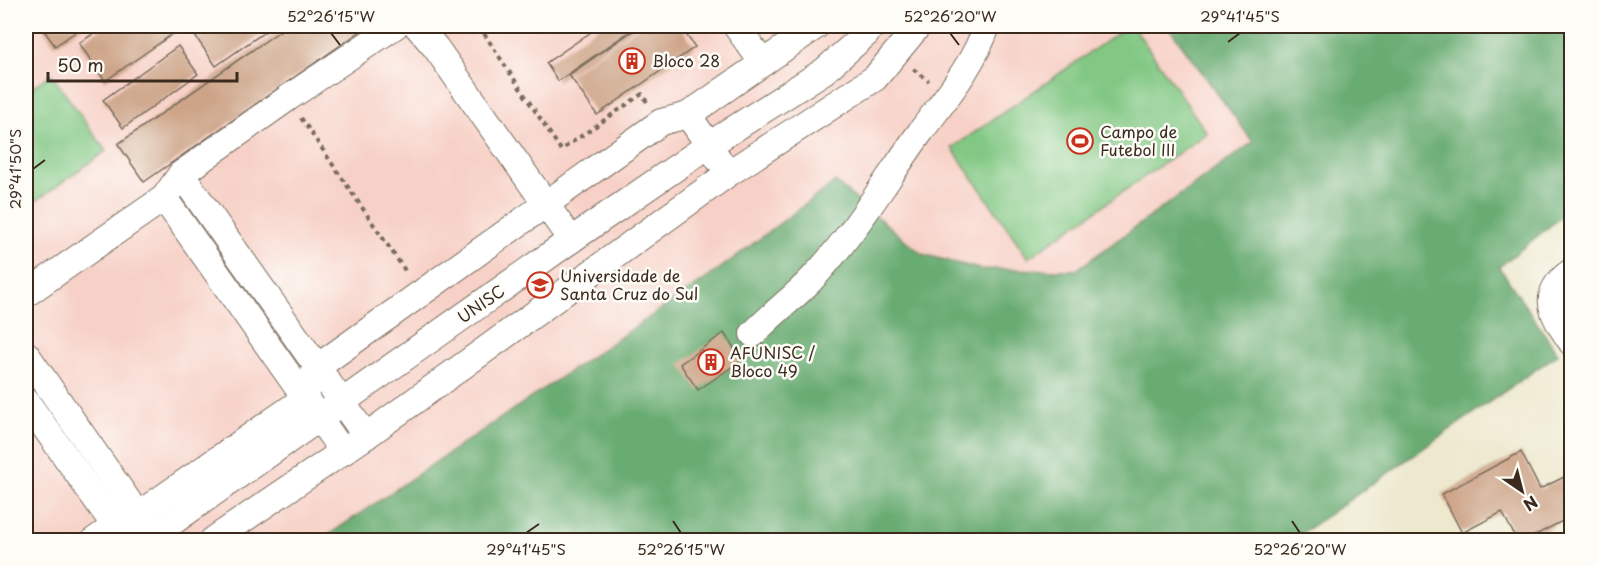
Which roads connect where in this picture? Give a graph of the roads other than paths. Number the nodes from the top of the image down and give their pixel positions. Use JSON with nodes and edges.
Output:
{"nodes":[{"id":1,"x":395,"y":26,"type":"edge"},
{"id":2,"x":417,"y":26,"type":"edge"},
{"id":3,"x":736,"y":26,"type":"edge"},
{"id":4,"x":816,"y":26,"type":"edge"},
{"id":5,"x":871,"y":26,"type":"edge"},
{"id":6,"x":918,"y":26,"type":"edge"},
{"id":7,"x":987,"y":26,"type":"edge"},
{"id":8,"x":763,"y":63,"type":"junction"},
{"id":9,"x":688,"y":115,"type":"junction"},
{"id":10,"x":709,"y":145,"type":"junction"},
{"id":11,"x":729,"y":173,"type":"junction"},
{"id":12,"x":181,"y":174,"type":"junction"},
{"id":13,"x":164,"y":198,"type":"junction"},
{"id":14,"x":545,"y":203,"type":"junction"},
{"id":15,"x":205,"y":208,"type":"junction"},
{"id":16,"x":189,"y":235,"type":"junction"},
{"id":17,"x":572,"y":240,"type":"junction"},
{"id":18,"x":232,"y":248,"type":"junction"},
{"id":19,"x":1572,"y":271,"type":"edge"},
{"id":20,"x":216,"y":274,"type":"junction"},
{"id":21,"x":261,"y":289,"type":"junction"},
{"id":22,"x":26,"y":294,"type":"edge"},
{"id":23,"x":243,"y":313,"type":"junction"},
{"id":24,"x":289,"y":329,"type":"junction"},
{"id":25,"x":1565,"y":333,"type":"edge"},
{"id":26,"x":753,"y":334,"type":"dead end"},
{"id":27,"x":26,"y":354,"type":"edge"},
{"id":28,"x":272,"y":354,"type":"junction"},
{"id":29,"x":316,"y":368,"type":"junction"},
{"id":30,"x":304,"y":399,"type":"junction"},
{"id":31,"x":26,"y":401,"type":"edge"},
{"id":32,"x":343,"y":402,"type":"junction"},
{"id":33,"x":319,"y":420,"type":"junction"},
{"id":34,"x":366,"y":436,"type":"junction"},
{"id":35,"x":343,"y":452,"type":"junction"},
{"id":36,"x":138,"y":515,"type":"junction"},
{"id":37,"x":112,"y":536,"type":"edge"},
{"id":38,"x":152,"y":539,"type":"edge"},
{"id":39,"x":213,"y":540,"type":"edge"}],
"edges":[{"from":1,"to":12,"type":"street"},
{"from":2,"to":14,"type":"street"},
{"from":3,"to":8,"type":"street"},
{"from":4,"to":8,"type":"street"},
{"from":5,"to":10,"type":"street","name":"UNISC"},
{"from":6,"to":11,"type":"street"},
{"from":7,"to":26,"type":"street"},
{"from":8,"to":9,"type":"street"},
{"from":9,"to":10,"type":"street"},
{"from":9,"to":14,"type":"street"},
{"from":10,"to":11,"type":"street"},
{"from":10,"to":17,"type":"street","name":"UNISC"},
{"from":11,"to":34,"type":"street"},
{"from":12,"to":13,"type":"street"},
{"from":12,"to":15,"type":"street"},
{"from":13,"to":16,"type":"street"},
{"from":13,"to":22,"type":"street"},
{"from":14,"to":17,"type":"street"},
{"from":14,"to":29,"type":"street"},
{"from":15,"to":16,"type":"street"},
{"from":15,"to":18,"type":"street"},
{"from":16,"to":20,"type":"street"},
{"from":17,"to":32,"type":"street","name":"UNISC"},
{"from":18,"to":20,"type":"street"},
{"from":18,"to":21,"type":"street"},
{"from":19,"to":25,"type":"street"},
{"from":20,"to":23,"type":"street"},
{"from":21,"to":23,"type":"street"},
{"from":21,"to":24,"type":"street"},
{"from":23,"to":28,"type":"street"},
{"from":24,"to":28,"type":"street"},
{"from":24,"to":29,"type":"street"},
{"from":27,"to":36,"type":"street"},
{"from":28,"to":30,"type":"street"},
{"from":29,"to":30,"type":"street"},
{"from":29,"to":32,"type":"street"},
{"from":30,"to":33,"type":"street"},
{"from":30,"to":36,"type":"street"},
{"from":31,"to":37,"type":"street"},
{"from":32,"to":33,"type":"street","name":"UNISC"},
{"from":32,"to":34,"type":"street"},
{"from":33,"to":35,"type":"street"},
{"from":33,"to":38,"type":"street","name":"UNISC"},
{"from":34,"to":35,"type":"street"},
{"from":35,"to":39,"type":"street"},
{"from":36,"to":37,"type":"street"},
{"from":36,"to":38,"type":"street"}]}
